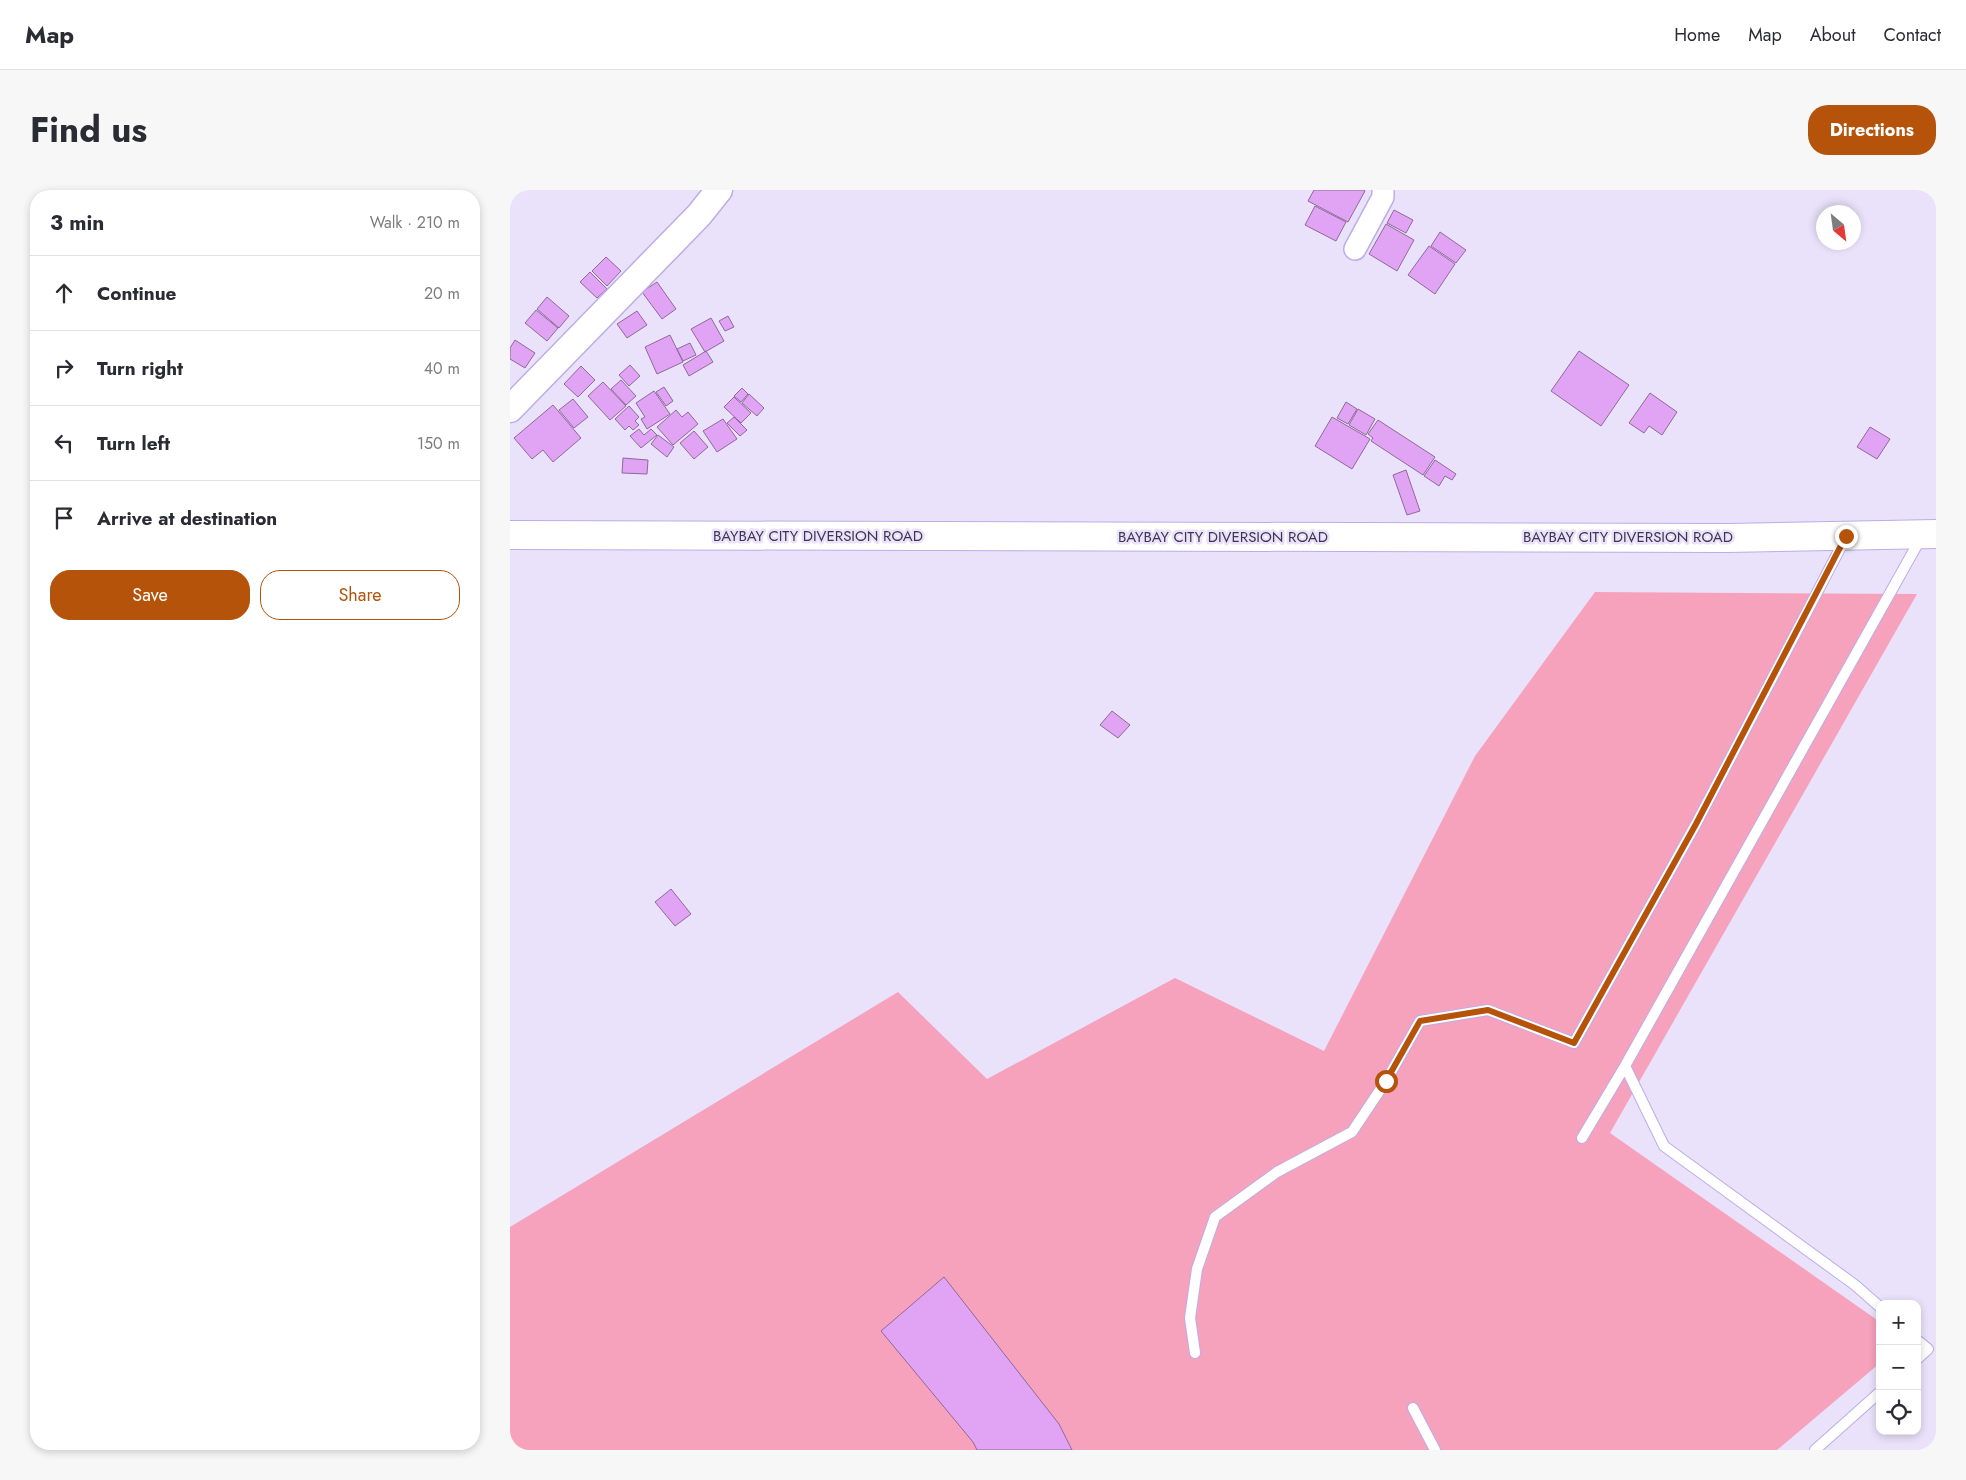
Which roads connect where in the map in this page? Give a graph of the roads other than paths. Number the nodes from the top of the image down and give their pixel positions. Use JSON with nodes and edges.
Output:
{"nodes":[{"id":1,"x":719,"y":190,"type":"edge"},
{"id":2,"x":1383,"y":190,"type":"edge"},
{"id":3,"x":1355,"y":249,"type":"dead end"},
{"id":4,"x":510,"y":409,"type":"edge"},
{"id":5,"x":1929,"y":534,"type":"edge"},
{"id":6,"x":510,"y":535,"type":"edge"},
{"id":7,"x":1846,"y":536,"type":"junction"},
{"id":8,"x":1625,"y":1066,"type":"junction"},
{"id":9,"x":1582,"y":1138,"type":"dead end"},
{"id":10,"x":1876,"y":1304,"type":"edge"},
{"id":11,"x":1921,"y":1343,"type":"edge"},
{"id":12,"x":1195,"y":1353,"type":"dead end"},
{"id":13,"x":1921,"y":1355,"type":"edge"},
{"id":14,"x":1876,"y":1396,"type":"edge"},
{"id":15,"x":1413,"y":1408,"type":"dead end"},
{"id":16,"x":1435,"y":1450,"type":"edge"},
{"id":17,"x":1815,"y":1450,"type":"edge"}],
"edges":[{"from":1,"to":4,"type":"street"},
{"from":2,"to":3,"type":"street"},
{"from":5,"to":7,"type":"highway","name":"BAYBAY CITY DIVERSION ROAD"},
{"from":5,"to":8,"type":"lane"},
{"from":6,"to":7,"type":"highway","name":"BAYBAY CITY DIVERSION ROAD"},
{"from":7,"to":12,"type":"lane"},
{"from":8,"to":9,"type":"lane"},
{"from":8,"to":10,"type":"lane"},
{"from":11,"to":13,"type":"lane"},
{"from":14,"to":17,"type":"lane"},
{"from":15,"to":16,"type":"lane"}]}
